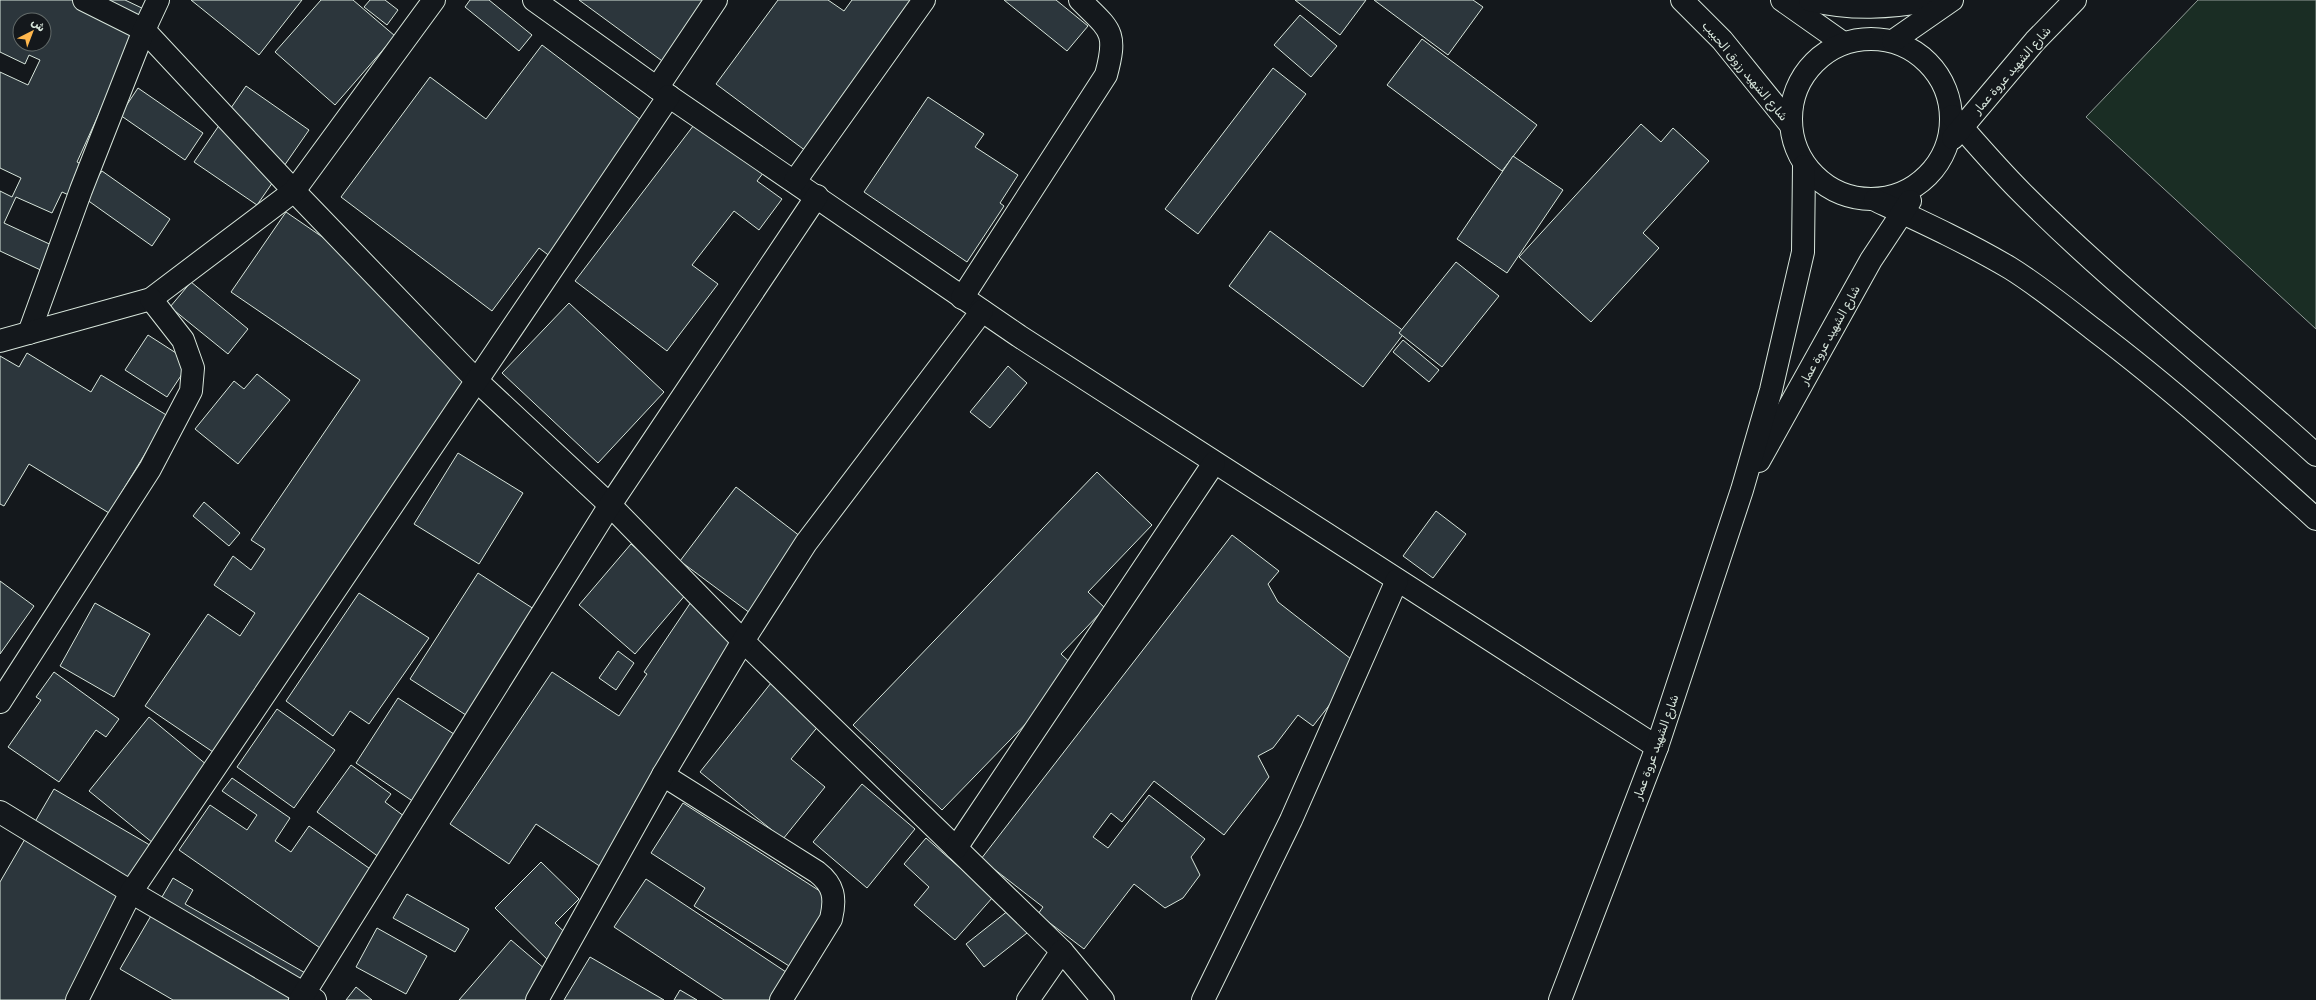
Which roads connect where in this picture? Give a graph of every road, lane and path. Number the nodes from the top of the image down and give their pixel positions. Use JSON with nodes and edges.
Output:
{"nodes":[{"id":1,"x":84,"y":0,"type":"edge"},
{"id":2,"x":158,"y":0,"type":"edge"},
{"id":3,"x":434,"y":0,"type":"edge"},
{"id":4,"x":534,"y":0,"type":"edge"},
{"id":5,"x":716,"y":0,"type":"edge"},
{"id":6,"x":924,"y":0,"type":"edge"},
{"id":7,"x":1080,"y":0,"type":"edge"},
{"id":8,"x":1682,"y":0,"type":"edge"},
{"id":9,"x":1782,"y":0,"type":"edge"},
{"id":10,"x":1810,"y":0,"type":"edge"},
{"id":11,"x":1932,"y":0,"type":"edge"},
{"id":12,"x":1952,"y":0,"type":"edge"},
{"id":13,"x":2075,"y":0,"type":"edge"},
{"id":14,"x":144,"y":30,"type":"junction"},
{"id":15,"x":1893,"y":41,"type":"junction"},
{"id":16,"x":1843,"y":43,"type":"junction"},
{"id":17,"x":663,"y":92,"type":"junction"},
{"id":18,"x":1790,"y":124,"type":"junction"},
{"id":19,"x":1954,"y":128,"type":"junction"},
{"id":20,"x":1804,"y":166,"type":"junction"},
{"id":21,"x":795,"y":182,"type":"junction"},
{"id":22,"x":1922,"y":183,"type":"junction"},
{"id":23,"x":294,"y":191,"type":"junction"},
{"id":24,"x":817,"y":196,"type":"junction"},
{"id":25,"x":1875,"y":200,"type":"junction"},
{"id":26,"x":1902,"y":213,"type":"junction"},
{"id":27,"x":962,"y":298,"type":"junction"},
{"id":28,"x":151,"y":299,"type":"junction"},
{"id":29,"x":982,"y":311,"type":"junction"},
{"id":30,"x":28,"y":332,"type":"junction"},
{"id":31,"x":0,"y":341,"type":"edge"},
{"id":32,"x":477,"y":381,"type":"junction"},
{"id":33,"x":2316,"y":456,"type":"edge"},
{"id":34,"x":1214,"y":463,"type":"junction"},
{"id":35,"x":1742,"y":490,"type":"junction"},
{"id":36,"x":610,"y":505,"type":"junction"},
{"id":37,"x":2316,"y":519,"type":"edge"},
{"id":38,"x":1398,"y":580,"type":"junction"},
{"id":39,"x":743,"y":641,"type":"junction"},
{"id":40,"x":0,"y":702,"type":"edge"},
{"id":41,"x":1657,"y":747,"type":"junction"},
{"id":42,"x":663,"y":775,"type":"junction"},
{"id":43,"x":0,"y":812,"type":"edge"},
{"id":44,"x":956,"y":848,"type":"junction"},
{"id":45,"x":131,"y":892,"type":"junction"},
{"id":46,"x":1062,"y":951,"type":"junction"},
{"id":47,"x":306,"y":998,"type":"edge"},
{"id":48,"x":77,"y":1000,"type":"edge"},
{"id":49,"x":537,"y":1000,"type":"edge"},
{"id":50,"x":781,"y":1000,"type":"edge"},
{"id":51,"x":1028,"y":1000,"type":"edge"},
{"id":52,"x":1103,"y":1000,"type":"edge"},
{"id":53,"x":1204,"y":1000,"type":"edge"},
{"id":54,"x":1560,"y":1000,"type":"edge"}],
"edges":[{"from":1,"to":14,"type":"street"},
{"from":2,"to":14,"type":"street"},
{"from":3,"to":23,"type":"street"},
{"from":4,"to":17,"type":"street"},
{"from":5,"to":17,"type":"street"},
{"from":6,"to":21,"type":"street"},
{"from":7,"to":27,"type":"street"},
{"from":8,"to":18,"type":"street","name":"شارع الشهيد رزوق الحبيب"},
{"from":9,"to":16,"type":"street"},
{"from":10,"to":11,"type":"street"},
{"from":12,"to":15,"type":"street"},
{"from":13,"to":19,"type":"street","name":"شارع الشهيد عروة عمار"},
{"from":14,"to":23,"type":"street"},
{"from":14,"to":30,"type":"street"},
{"from":15,"to":16,"type":"street"},
{"from":15,"to":19,"type":"street"},
{"from":16,"to":18,"type":"street"},
{"from":17,"to":21,"type":"street"},
{"from":17,"to":32,"type":"street"},
{"from":18,"to":20,"type":"street"},
{"from":19,"to":22,"type":"street","name":"شارع الشهيد عروة عمار"},
{"from":19,"to":33,"type":"street"},
{"from":20,"to":25,"type":"street"},
{"from":20,"to":35,"type":"street","name":"شارع الشهيد عروة عمار"},
{"from":21,"to":24,"type":"street"},
{"from":22,"to":25,"type":"street"},
{"from":22,"to":26,"type":"street","name":"شارع الشهيد عروة عمار"},
{"from":23,"to":28,"type":"street"},
{"from":23,"to":32,"type":"street"},
{"from":24,"to":27,"type":"street"},
{"from":24,"to":36,"type":"street"},
{"from":25,"to":26,"type":"street"},
{"from":26,"to":35,"type":"street","name":"شارع الشهيد عروة عمار"},
{"from":26,"to":37,"type":"street"},
{"from":27,"to":29,"type":"street"},
{"from":28,"to":30,"type":"street"},
{"from":28,"to":40,"type":"street"},
{"from":29,"to":34,"type":"street"},
{"from":29,"to":39,"type":"street"},
{"from":30,"to":31,"type":"street"},
{"from":32,"to":36,"type":"street"},
{"from":32,"to":45,"type":"street"},
{"from":34,"to":38,"type":"street"},
{"from":34,"to":44,"type":"street"},
{"from":35,"to":41,"type":"street","name":"شارع الشهيد عروة عمار"},
{"from":36,"to":39,"type":"street"},
{"from":36,"to":47,"type":"street"},
{"from":38,"to":41,"type":"street"},
{"from":38,"to":53,"type":"street"},
{"from":39,"to":42,"type":"street"},
{"from":39,"to":44,"type":"street"},
{"from":41,"to":54,"type":"street","name":"شارع الشهيد عروة عمار"},
{"from":42,"to":49,"type":"street"},
{"from":42,"to":50,"type":"street"},
{"from":43,"to":45,"type":"street"},
{"from":44,"to":46,"type":"street"},
{"from":45,"to":47,"type":"street"},
{"from":45,"to":48,"type":"street"},
{"from":46,"to":51,"type":"street"},
{"from":46,"to":52,"type":"street"}]}
